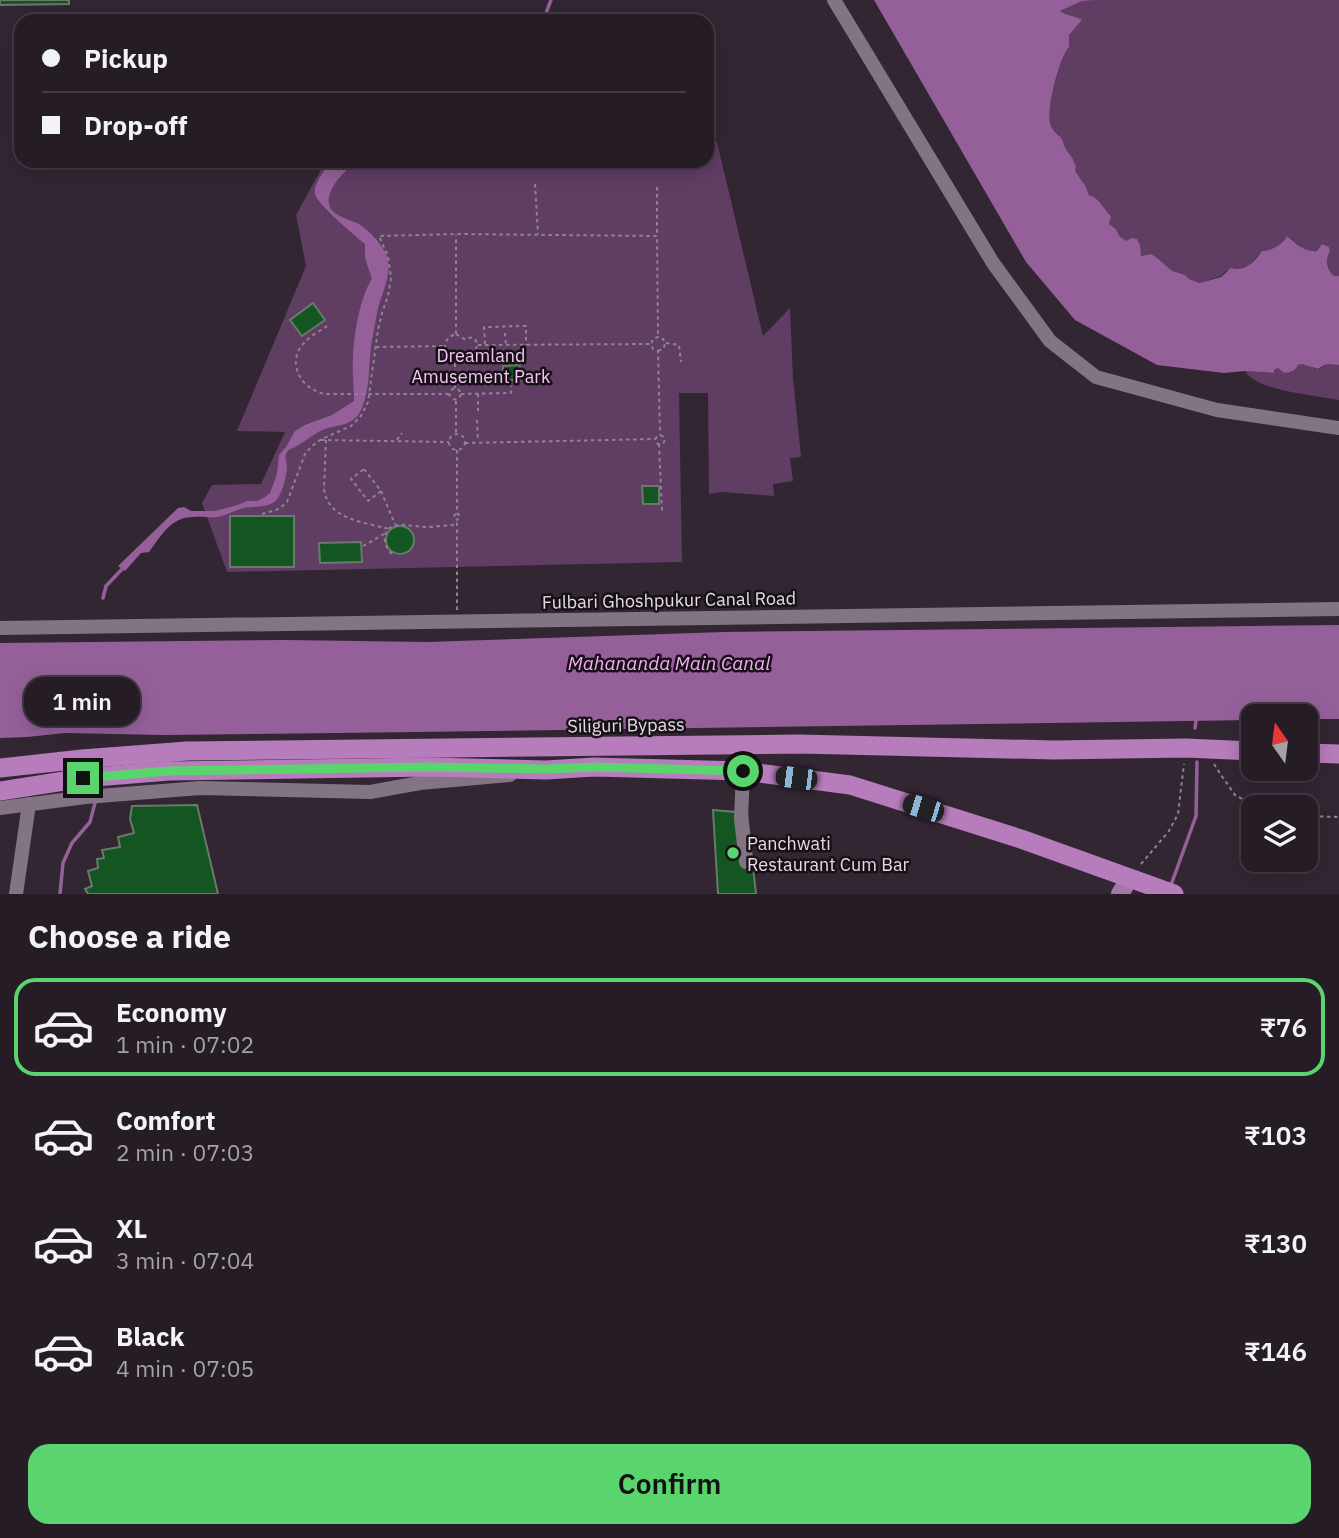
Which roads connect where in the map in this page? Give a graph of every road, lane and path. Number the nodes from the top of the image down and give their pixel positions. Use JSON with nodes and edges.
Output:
{"nodes":[{"id":1,"x":834,"y":0,"type":"edge"},
{"id":2,"x":535,"y":184,"type":"dead end"},
{"id":3,"x":657,"y":187,"type":"dead end"},
{"id":4,"x":456,"y":234,"type":"junction"},
{"id":5,"x":538,"y":235,"type":"junction"},
{"id":6,"x":657,"y":236,"type":"junction"},
{"id":7,"x":327,"y":326,"type":"dead end"},
{"id":8,"x":505,"y":333,"type":"dead end"},
{"id":9,"x":456,"y":334,"type":"junction"},
{"id":10,"x":658,"y":337,"type":"junction"},
{"id":11,"x":665,"y":343,"type":"junction"},
{"id":12,"x":651,"y":344,"type":"junction"},
{"id":13,"x":478,"y":345,"type":"junction"},
{"id":14,"x":485,"y":345,"type":"junction"},
{"id":15,"x":506,"y":345,"type":"junction"},
{"id":16,"x":526,"y":345,"type":"junction"},
{"id":17,"x":445,"y":346,"type":"junction"},
{"id":18,"x":375,"y":348,"type":"junction"},
{"id":19,"x":658,"y":351,"type":"junction"},
{"id":20,"x":455,"y":358,"type":"junction"},
{"id":21,"x":681,"y":362,"type":"dead end"},
{"id":22,"x":511,"y":386,"type":"dead end"},
{"id":23,"x":455,"y":388,"type":"junction"},
{"id":24,"x":478,"y":393,"type":"junction"},
{"id":25,"x":370,"y":394,"type":"junction"},
{"id":26,"x":450,"y":394,"type":"junction"},
{"id":27,"x":461,"y":394,"type":"junction"},
{"id":28,"x":456,"y":400,"type":"junction"},
{"id":29,"x":478,"y":411,"type":"dead end"},
{"id":30,"x":477,"y":420,"type":"dead end"},
{"id":31,"x":1339,"y":428,"type":"edge"},
{"id":32,"x":402,"y":433,"type":"dead end"},
{"id":33,"x":456,"y":434,"type":"junction"},
{"id":34,"x":406,"y":435,"type":"dead end"},
{"id":35,"x":660,"y":435,"type":"junction"},
{"id":36,"x":655,"y":439,"type":"junction"},
{"id":37,"x":320,"y":440,"type":"junction"},
{"id":38,"x":326,"y":440,"type":"junction"},
{"id":39,"x":397,"y":441,"type":"junction"},
{"id":40,"x":402,"y":441,"type":"junction"},
{"id":41,"x":449,"y":442,"type":"junction"},
{"id":42,"x":478,"y":442,"type":"junction"},
{"id":43,"x":465,"y":443,"type":"junction"},
{"id":44,"x":659,"y":444,"type":"junction"},
{"id":45,"x":457,"y":450,"type":"junction"},
{"id":46,"x":381,"y":491,"type":"junction"},
{"id":47,"x":662,"y":511,"type":"dead end"},
{"id":48,"x":262,"y":514,"type":"dead end"},
{"id":49,"x":457,"y":524,"type":"junction"},
{"id":50,"x":396,"y":525,"type":"junction"},
{"id":51,"x":389,"y":529,"type":"junction"},
{"id":52,"x":386,"y":533,"type":"junction"},
{"id":53,"x":363,"y":546,"type":"dead end"},
{"id":54,"x":392,"y":554,"type":"dead end"},
{"id":55,"x":1339,"y":609,"type":"edge"},
{"id":56,"x":457,"y":616,"type":"dead end"},
{"id":57,"x":0,"y":628,"type":"edge"},
{"id":58,"x":1186,"y":748,"type":"junction"},
{"id":59,"x":1211,"y":749,"type":"junction"},
{"id":60,"x":1241,"y":750,"type":"edge"},
{"id":61,"x":1318,"y":753,"type":"edge"},
{"id":62,"x":1339,"y":754,"type":"edge"},
{"id":63,"x":0,"y":768,"type":"edge"},
{"id":64,"x":743,"y":771,"type":"junction"},
{"id":65,"x":116,"y":776,"type":"junction"},
{"id":66,"x":84,"y":778,"type":"junction"},
{"id":67,"x":0,"y":791,"type":"edge"},
{"id":68,"x":1241,"y":798,"type":"edge"},
{"id":69,"x":29,"y":804,"type":"junction"},
{"id":70,"x":0,"y":808,"type":"edge"},
{"id":71,"x":1318,"y":816,"type":"edge"},
{"id":72,"x":1339,"y":817,"type":"edge"},
{"id":73,"x":746,"y":862,"type":"dead end"},
{"id":74,"x":1131,"y":886,"type":"edge"},
{"id":75,"x":16,"y":894,"type":"edge"},
{"id":76,"x":1174,"y":894,"type":"edge"}],
"edges":[{"from":1,"to":31,"type":"street"},
{"from":2,"to":5,"type":"path"},
{"from":3,"to":6,"type":"path"},
{"from":4,"to":5,"type":"path"},
{"from":4,"to":9,"type":"path"},
{"from":4,"to":18,"type":"path"},
{"from":5,"to":6,"type":"path"},
{"from":6,"to":10,"type":"path"},
{"from":7,"to":25,"type":"path"},
{"from":8,"to":15,"type":"path"},
{"from":9,"to":13,"type":"path"},
{"from":9,"to":17,"type":"path"},
{"from":10,"to":11,"type":"path"},
{"from":10,"to":12,"type":"path"},
{"from":11,"to":19,"type":"path"},
{"from":11,"to":21,"type":"path"},
{"from":12,"to":16,"type":"path"},
{"from":12,"to":19,"type":"path"},
{"from":13,"to":14,"type":"path"},
{"from":13,"to":20,"type":"path"},
{"from":14,"to":15,"type":"path"},
{"from":14,"to":16,"type":"path"},
{"from":15,"to":16,"type":"path"},
{"from":17,"to":18,"type":"path"},
{"from":17,"to":20,"type":"path"},
{"from":18,"to":25,"type":"path"},
{"from":19,"to":35,"type":"path"},
{"from":20,"to":23,"type":"path"},
{"from":22,"to":24,"type":"path"},
{"from":23,"to":26,"type":"path"},
{"from":23,"to":27,"type":"path"},
{"from":24,"to":27,"type":"path"},
{"from":24,"to":29,"type":"path"},
{"from":25,"to":26,"type":"path"},
{"from":25,"to":37,"type":"path"},
{"from":26,"to":28,"type":"path"},
{"from":27,"to":28,"type":"path"},
{"from":28,"to":33,"type":"path"},
{"from":30,"to":42,"type":"path"},
{"from":32,"to":39,"type":"path"},
{"from":33,"to":41,"type":"path"},
{"from":33,"to":43,"type":"path"},
{"from":34,"to":40,"type":"path"},
{"from":35,"to":36,"type":"path"},
{"from":35,"to":44,"type":"path"},
{"from":36,"to":42,"type":"path"},
{"from":36,"to":44,"type":"path"},
{"from":37,"to":38,"type":"path"},
{"from":37,"to":48,"type":"path"},
{"from":38,"to":39,"type":"path"},
{"from":38,"to":51,"type":"path"},
{"from":39,"to":40,"type":"path"},
{"from":40,"to":41,"type":"path"},
{"from":41,"to":45,"type":"path"},
{"from":42,"to":43,"type":"path"},
{"from":43,"to":45,"type":"path"},
{"from":44,"to":47,"type":"path"},
{"from":45,"to":49,"type":"path"},
{"from":46,"to":46,"type":"path"},
{"from":46,"to":50,"type":"path"},
{"from":49,"to":50,"type":"path"},
{"from":49,"to":56,"type":"path"},
{"from":50,"to":51,"type":"path"},
{"from":51,"to":52,"type":"path"},
{"from":52,"to":53,"type":"path"},
{"from":52,"to":54,"type":"path"},
{"from":55,"to":57,"type":"street","name":"Fulbari Ghoshpukur Canal Road"},
{"from":58,"to":59,"type":"highway","name":"Siliguri Bypass"},
{"from":58,"to":65,"type":"highway","name":"Siliguri Bypass"},
{"from":58,"to":74,"type":"path"},
{"from":59,"to":60,"type":"highway","name":"Siliguri Bypass"},
{"from":59,"to":68,"type":"path"},
{"from":61,"to":62,"type":"highway"},
{"from":63,"to":66,"type":"highway","name":"Siliguri Bypass"},
{"from":64,"to":65,"type":"highway"},
{"from":64,"to":73,"type":"street"},
{"from":64,"to":74,"type":"highway"},
{"from":65,"to":66,"type":"highway","name":"Siliguri Bypass"},
{"from":65,"to":66,"type":"street"},
{"from":66,"to":67,"type":"highway"},
{"from":66,"to":69,"type":"street"},
{"from":69,"to":70,"type":"street"},
{"from":69,"to":75,"type":"street"},
{"from":71,"to":72,"type":"path"},
{"from":74,"to":76,"type":"highway"}]}
